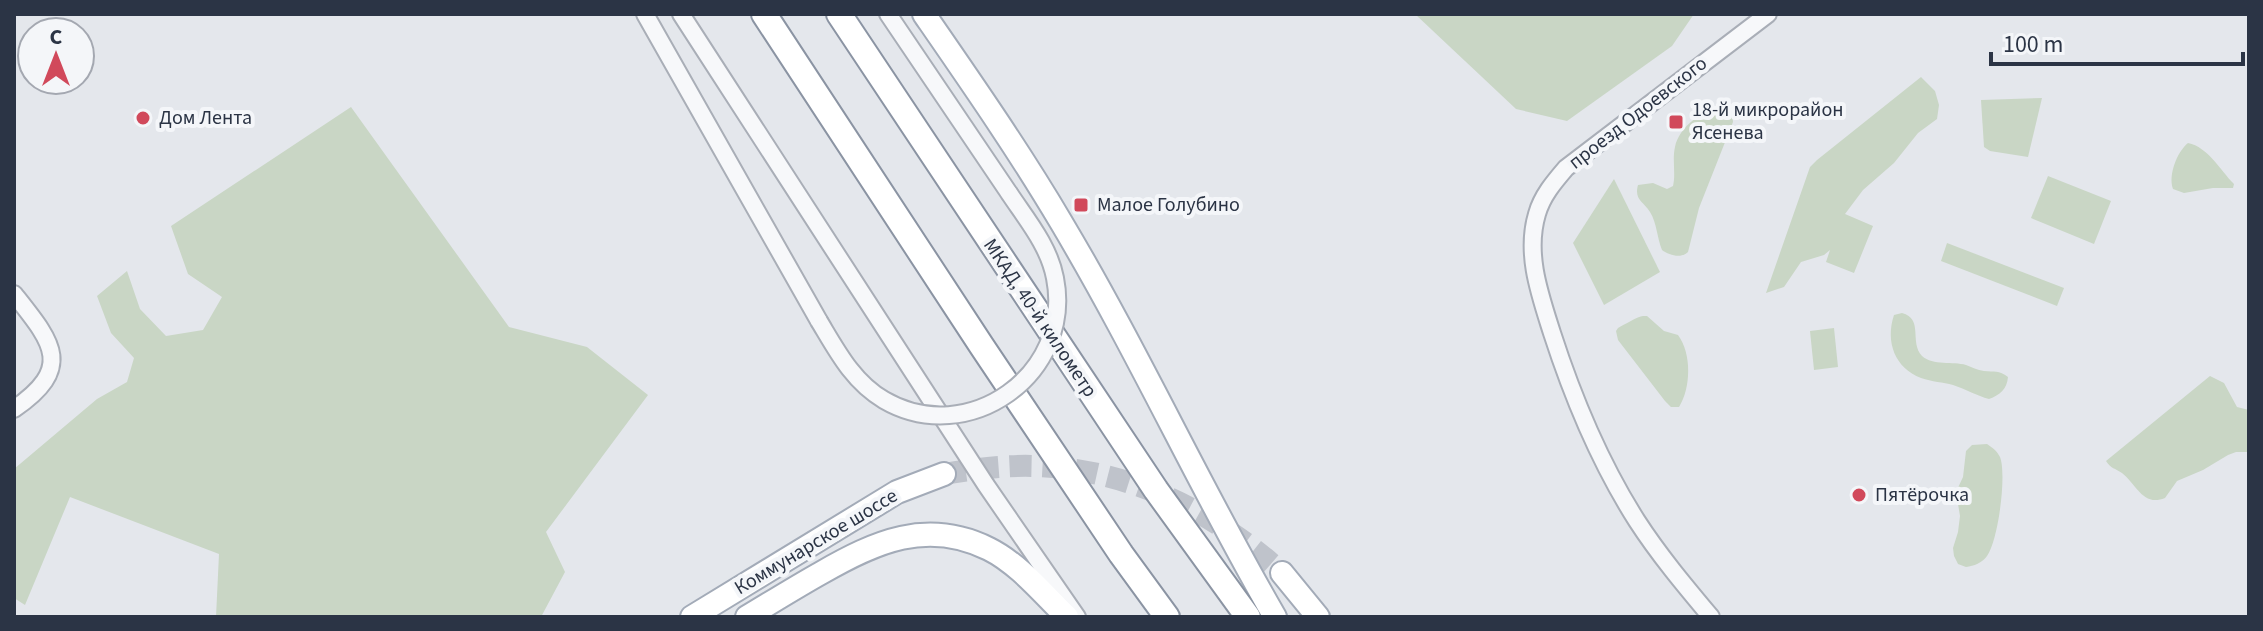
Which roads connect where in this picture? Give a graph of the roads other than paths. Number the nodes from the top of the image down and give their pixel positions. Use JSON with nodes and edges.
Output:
{"nodes":[{"id":1,"x":645,"y":14,"type":"edge"},
{"id":2,"x":681,"y":14,"type":"edge"},
{"id":3,"x":764,"y":14,"type":"edge"},
{"id":4,"x":839,"y":14,"type":"edge"},
{"id":5,"x":888,"y":14,"type":"edge"},
{"id":6,"x":924,"y":14,"type":"edge"},
{"id":7,"x":1768,"y":14,"type":"edge"},
{"id":8,"x":14,"y":294,"type":"edge"},
{"id":9,"x":14,"y":409,"type":"edge"},
{"id":10,"x":944,"y":474,"type":"tunnel mouth"},
{"id":11,"x":1282,"y":573,"type":"tunnel mouth"},
{"id":12,"x":692,"y":617,"type":"edge"},
{"id":13,"x":747,"y":617,"type":"edge"},
{"id":14,"x":1067,"y":617,"type":"edge"},
{"id":15,"x":1077,"y":617,"type":"edge"},
{"id":16,"x":1167,"y":617,"type":"edge"},
{"id":17,"x":1248,"y":617,"type":"edge"},
{"id":18,"x":1275,"y":617,"type":"edge"},
{"id":19,"x":1318,"y":617,"type":"edge"},
{"id":20,"x":1711,"y":617,"type":"edge"}],
"edges":[{"from":1,"to":5,"type":"street","bridge":true},
{"from":2,"to":15,"type":"street"},
{"from":3,"to":16,"type":"highway"},
{"from":4,"to":17,"type":"highway","name":"МКАД, 40-й километр"},
{"from":6,"to":18,"type":"main road"},
{"from":7,"to":20,"type":"street","name":"проезд Одоевского"},
{"from":8,"to":9,"type":"street"},
{"from":10,"to":12,"type":"main road","name":"Коммунарское шоссе"},
{"from":11,"to":19,"type":"main road"},
{"from":13,"to":14,"type":"main road","name":"Коммунарское шоссе"}]}
